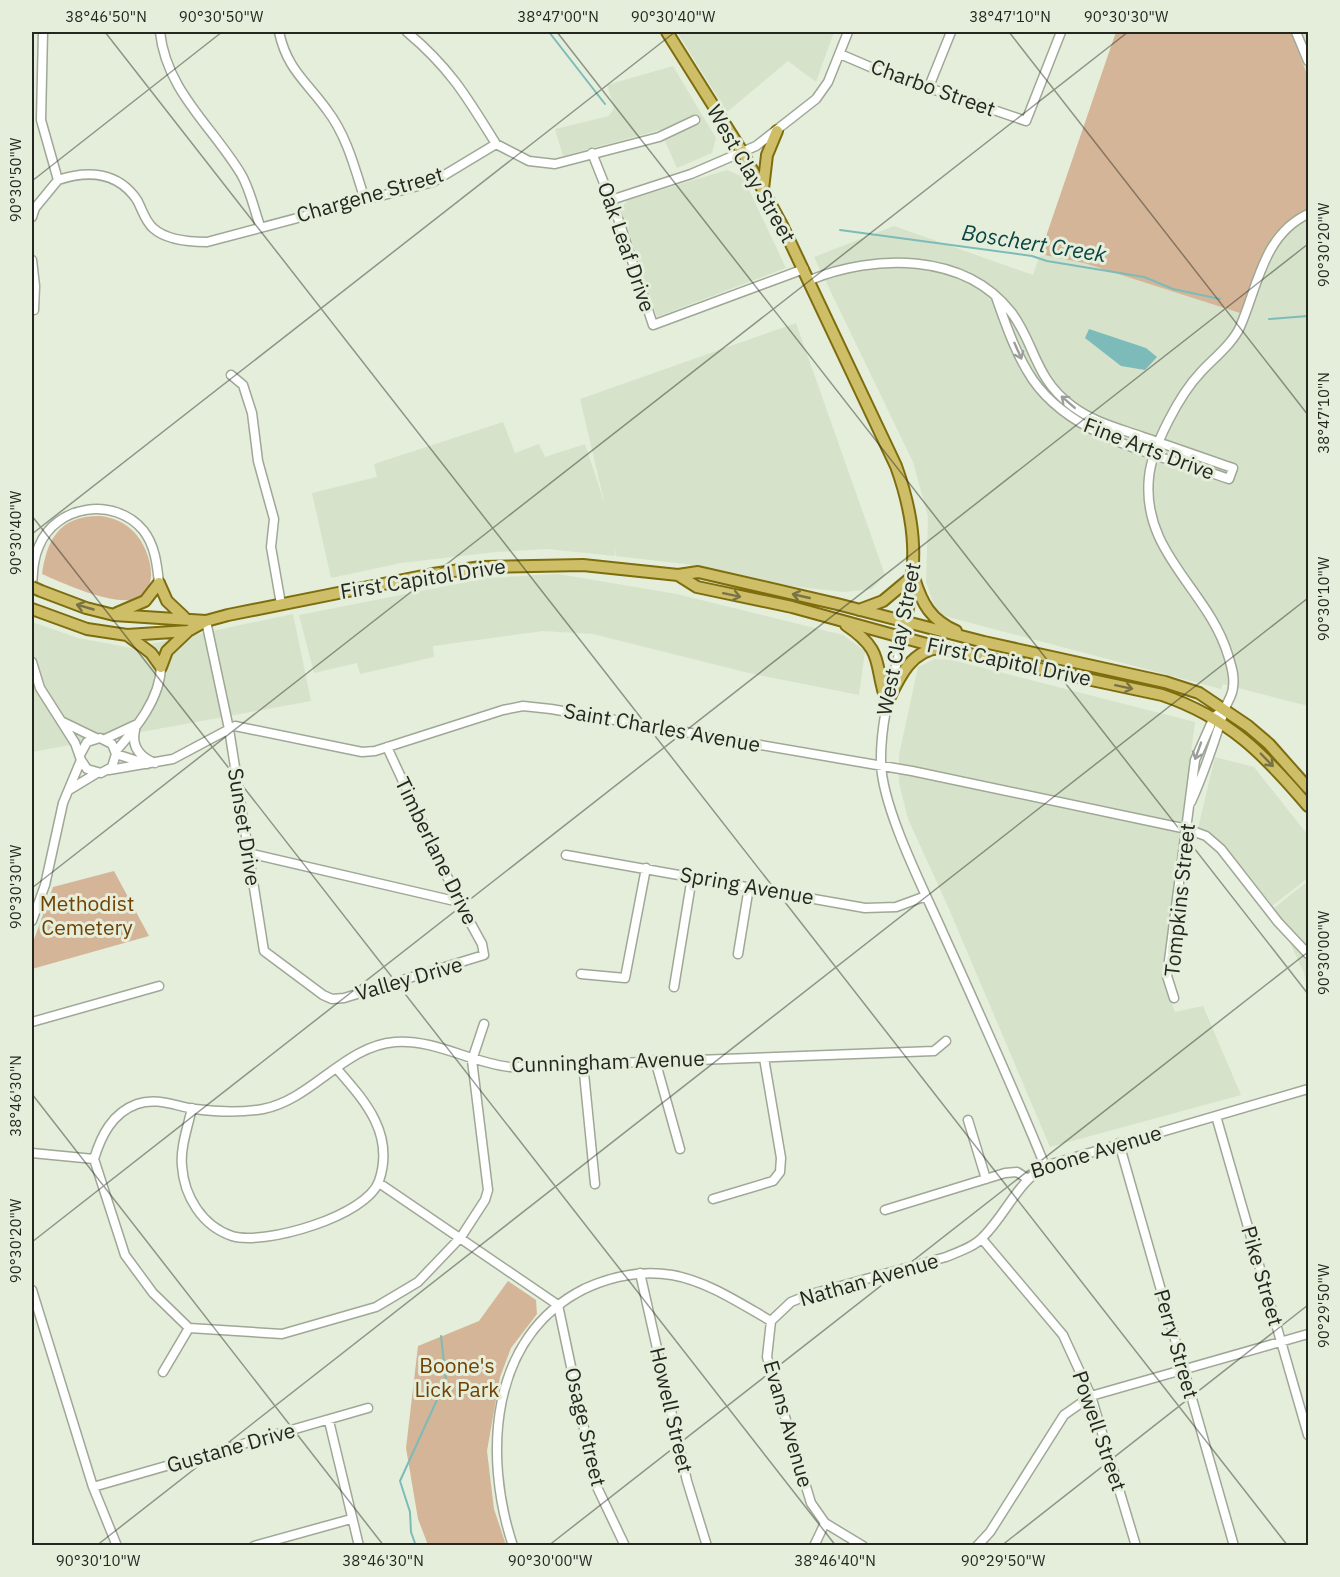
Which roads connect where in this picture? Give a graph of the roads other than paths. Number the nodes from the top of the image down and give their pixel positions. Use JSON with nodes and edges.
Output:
{"nodes":[{"id":1,"x":43,"y":32,"type":"edge"},
{"id":2,"x":160,"y":32,"type":"edge"},
{"id":3,"x":279,"y":32,"type":"edge"},
{"id":4,"x":407,"y":32,"type":"edge"},
{"id":5,"x":667,"y":32,"type":"edge"},
{"id":6,"x":848,"y":32,"type":"edge"},
{"id":7,"x":951,"y":32,"type":"edge"},
{"id":8,"x":1061,"y":32,"type":"edge"},
{"id":9,"x":1296,"y":32,"type":"edge"},
{"id":10,"x":840,"y":54,"type":"junction"},
{"id":11,"x":1308,"y":61,"type":"edge"},
{"id":12,"x":928,"y":88,"type":"junction"},
{"id":13,"x":695,"y":120,"type":"dead end"},
{"id":14,"x":777,"y":131,"type":"junction"},
{"id":15,"x":496,"y":144,"type":"junction"},
{"id":16,"x":592,"y":153,"type":"junction"},
{"id":17,"x":743,"y":153,"type":"junction"},
{"id":18,"x":58,"y":180,"type":"junction"},
{"id":19,"x":763,"y":189,"type":"junction"},
{"id":20,"x":365,"y":200,"type":"junction"},
{"id":21,"x":611,"y":200,"type":"junction"},
{"id":22,"x":1308,"y":214,"type":"edge"},
{"id":23,"x":32,"y":218,"type":"edge"},
{"id":24,"x":260,"y":226,"type":"junction"},
{"id":25,"x":32,"y":260,"type":"edge"},
{"id":26,"x":804,"y":269,"type":"junction"},
{"id":27,"x":810,"y":280,"type":"junction"},
{"id":28,"x":996,"y":297,"type":"junction"},
{"id":29,"x":34,"y":310,"type":"dead end"},
{"id":30,"x":231,"y":375,"type":"dead end"},
{"id":31,"x":1159,"y":442,"type":"junction"},
{"id":32,"x":1155,"y":453,"type":"junction"},
{"id":33,"x":678,"y":575,"type":"junction"},
{"id":34,"x":913,"y":576,"type":"junction"},
{"id":35,"x":159,"y":583,"type":"junction"},
{"id":36,"x":35,"y":588,"type":"edge"},
{"id":37,"x":281,"y":604,"type":"junction"},
{"id":38,"x":858,"y":610,"type":"junction"},
{"id":39,"x":36,"y":611,"type":"edge"},
{"id":40,"x":114,"y":615,"type":"junction"},
{"id":41,"x":184,"y":617,"type":"junction"},
{"id":42,"x":837,"y":620,"type":"junction"},
{"id":43,"x":206,"y":621,"type":"junction"},
{"id":44,"x":905,"y":624,"type":"junction"},
{"id":45,"x":188,"y":631,"type":"junction"},
{"id":46,"x":127,"y":635,"type":"junction"},
{"id":47,"x":903,"y":638,"type":"junction"},
{"id":48,"x":984,"y":642,"type":"junction"},
{"id":49,"x":940,"y":648,"type":"junction"},
{"id":50,"x":32,"y":662,"type":"edge"},
{"id":51,"x":161,"y":667,"type":"junction"},
{"id":52,"x":887,"y":703,"type":"junction"},
{"id":53,"x":1225,"y":709,"type":"junction"},
{"id":54,"x":1218,"y":720,"type":"junction"},
{"id":55,"x":63,"y":722,"type":"junction"},
{"id":56,"x":138,"y":723,"type":"junction"},
{"id":57,"x":229,"y":729,"type":"junction"},
{"id":58,"x":100,"y":739,"type":"junction"},
{"id":59,"x":387,"y":747,"type":"junction"},
{"id":60,"x":116,"y":752,"type":"junction"},
{"id":61,"x":81,"y":757,"type":"junction"},
{"id":62,"x":151,"y":764,"type":"junction"},
{"id":63,"x":881,"y":765,"type":"junction"},
{"id":64,"x":109,"y":770,"type":"junction"},
{"id":65,"x":97,"y":773,"type":"junction"},
{"id":66,"x":1308,"y":788,"type":"edge"},
{"id":67,"x":69,"y":790,"type":"junction"},
{"id":68,"x":1191,"y":802,"type":"junction"},
{"id":69,"x":1308,"y":806,"type":"edge"},
{"id":70,"x":1187,"y":829,"type":"junction"},
{"id":71,"x":248,"y":853,"type":"junction"},
{"id":72,"x":566,"y":855,"type":"dead end"},
{"id":73,"x":646,"y":868,"type":"junction"},
{"id":74,"x":692,"y":877,"type":"junction"},
{"id":75,"x":750,"y":887,"type":"junction"},
{"id":76,"x":926,"y":896,"type":"junction"},
{"id":77,"x":459,"y":902,"type":"junction"},
{"id":78,"x":32,"y":921,"type":"edge"},
{"id":79,"x":738,"y":954,"type":"dead end"},
{"id":80,"x":1308,"y":954,"type":"edge"},
{"id":81,"x":484,"y":955,"type":"joint"},
{"id":82,"x":581,"y":974,"type":"dead end"},
{"id":83,"x":159,"y":986,"type":"dead end"},
{"id":84,"x":674,"y":987,"type":"dead end"},
{"id":85,"x":1174,"y":998,"type":"dead end"},
{"id":86,"x":332,"y":999,"type":"joint"},
{"id":87,"x":32,"y":1022,"type":"edge"},
{"id":88,"x":484,"y":1024,"type":"dead end"},
{"id":89,"x":946,"y":1041,"type":"dead end"},
{"id":90,"x":764,"y":1058,"type":"junction"},
{"id":91,"x":472,"y":1060,"type":"junction"},
{"id":92,"x":655,"y":1060,"type":"junction"},
{"id":93,"x":582,"y":1064,"type":"junction"},
{"id":94,"x":337,"y":1069,"type":"junction"},
{"id":95,"x":1308,"y":1089,"type":"edge"},
{"id":96,"x":192,"y":1108,"type":"junction"},
{"id":97,"x":1216,"y":1116,"type":"junction"},
{"id":98,"x":968,"y":1120,"type":"dead end"},
{"id":99,"x":1119,"y":1143,"type":"junction"},
{"id":100,"x":680,"y":1149,"type":"dead end"},
{"id":101,"x":32,"y":1153,"type":"edge"},
{"id":102,"x":94,"y":1159,"type":"junction"},
{"id":103,"x":1045,"y":1166,"type":"junction"},
{"id":104,"x":986,"y":1179,"type":"junction"},
{"id":105,"x":1028,"y":1179,"type":"junction"},
{"id":106,"x":379,"y":1183,"type":"junction"},
{"id":107,"x":595,"y":1184,"type":"dead end"},
{"id":108,"x":713,"y":1199,"type":"dead end"},
{"id":109,"x":885,"y":1210,"type":"dead end"},
{"id":110,"x":461,"y":1237,"type":"junction"},
{"id":111,"x":982,"y":1239,"type":"junction"},
{"id":112,"x":640,"y":1273,"type":"junction"},
{"id":113,"x":32,"y":1290,"type":"edge"},
{"id":114,"x":558,"y":1305,"type":"junction"},
{"id":115,"x":771,"y":1321,"type":"junction"},
{"id":116,"x":189,"y":1328,"type":"junction"},
{"id":117,"x":1308,"y":1334,"type":"edge"},
{"id":118,"x":1281,"y":1342,"type":"junction"},
{"id":119,"x":1184,"y":1370,"type":"junction"},
{"id":120,"x":163,"y":1372,"type":"dead end"},
{"id":121,"x":1091,"y":1396,"type":"junction"},
{"id":122,"x":368,"y":1408,"type":"dead end"},
{"id":123,"x":329,"y":1421,"type":"junction"},
{"id":124,"x":1308,"y":1435,"type":"edge"},
{"id":125,"x":93,"y":1487,"type":"junction"},
{"id":126,"x":351,"y":1519,"type":"junction"},
{"id":127,"x":825,"y":1523,"type":"junction"},
{"id":128,"x":117,"y":1545,"type":"edge"},
{"id":129,"x":254,"y":1545,"type":"edge"},
{"id":130,"x":359,"y":1545,"type":"edge"},
{"id":131,"x":513,"y":1545,"type":"edge"},
{"id":132,"x":625,"y":1545,"type":"edge"},
{"id":133,"x":706,"y":1545,"type":"edge"},
{"id":134,"x":814,"y":1545,"type":"edge"},
{"id":135,"x":863,"y":1545,"type":"edge"},
{"id":136,"x":977,"y":1545,"type":"edge"},
{"id":137,"x":1134,"y":1545,"type":"edge"},
{"id":138,"x":1234,"y":1545,"type":"edge"}],
"edges":[{"from":1,"to":18,"type":"street"},
{"from":2,"to":24,"type":"street"},
{"from":3,"to":20,"type":"street"},
{"from":4,"to":15,"type":"street"},
{"from":5,"to":17,"type":"main road","name":"West Clay Street"},
{"from":6,"to":10,"type":"street"},
{"from":7,"to":12,"type":"street"},
{"from":8,"to":12,"type":"street","name":"Charbo Street"},
{"from":9,"to":11,"type":"street"},
{"from":10,"to":12,"type":"street","name":"Charbo Street"},
{"from":10,"to":14,"type":"street"},
{"from":13,"to":16,"type":"street"},
{"from":14,"to":17,"type":"street"},
{"from":14,"to":19,"type":"main road"},
{"from":15,"to":16,"type":"street"},
{"from":15,"to":20,"type":"street","name":"Chargene Street"},
{"from":16,"to":21,"type":"street","name":"Oak Leaf Drive"},
{"from":17,"to":19,"type":"main road","name":"West Clay Street"},
{"from":17,"to":21,"type":"street"},
{"from":18,"to":23,"type":"street"},
{"from":18,"to":24,"type":"street","name":"Chargene Street"},
{"from":19,"to":26,"type":"main road","name":"West Clay Street"},
{"from":20,"to":24,"type":"street","name":"Chargene Street"},
{"from":21,"to":26,"type":"street","name":"Oak Leaf Drive"},
{"from":22,"to":31,"type":"street"},
{"from":25,"to":29,"type":"street"},
{"from":26,"to":27,"type":"main road","name":"West Clay Street"},
{"from":27,"to":28,"type":"street","name":"Fine Arts Drive"},
{"from":27,"to":34,"type":"main road","name":"West Clay Street"},
{"from":31,"to":28,"type":"street","name":"Fine Arts Drive","one_way":true},
{"from":28,"to":32,"type":"street","name":"Fine Arts Drive","one_way":true},
{"from":30,"to":37,"type":"street"},
{"from":31,"to":32,"type":"street"},
{"from":31,"to":32,"type":"street","name":"Fine Arts Drive"},
{"from":32,"to":53,"type":"street"},
{"from":33,"to":37,"type":"main road","name":"First Capitol Drive"},
{"from":38,"to":33,"type":"main road","name":"First Capitol Drive","one_way":true},
{"from":33,"to":42,"type":"main road","name":"First Capitol Drive","one_way":true},
{"from":34,"to":38,"type":"main road"},
{"from":34,"to":44,"type":"main road","name":"West Clay Street"},
{"from":34,"to":48,"type":"main road"},
{"from":35,"to":36,"type":"street"},
{"from":35,"to":40,"type":"main road"},
{"from":35,"to":41,"type":"main road"},
{"from":40,"to":36,"type":"main road","name":"First Capitol Drive","one_way":true},
{"from":37,"to":43,"type":"main road","name":"First Capitol Drive"},
{"from":38,"to":44,"type":"main road","name":"First Capitol Drive"},
{"from":39,"to":46,"type":"main road","name":"First Capitol Drive"},
{"from":40,"to":41,"type":"main road","name":"First Capitol Drive"},
{"from":41,"to":43,"type":"main road","name":"First Capitol Drive"},
{"from":42,"to":47,"type":"main road","name":"First Capitol Drive"},
{"from":42,"to":52,"type":"main road"},
{"from":43,"to":45,"type":"main road","name":"First Capitol Drive"},
{"from":43,"to":57,"type":"street","name":"Sunset Drive"},
{"from":44,"to":47,"type":"main road","name":"West Clay Street"},
{"from":44,"to":48,"type":"main road","name":"First Capitol Drive"},
{"from":45,"to":46,"type":"main road","name":"First Capitol Drive"},
{"from":45,"to":51,"type":"main road"},
{"from":46,"to":51,"type":"main road"},
{"from":47,"to":49,"type":"main road","name":"First Capitol Drive"},
{"from":47,"to":52,"type":"street","name":"West Clay Street"},
{"from":48,"to":53,"type":"main road","name":"First Capitol Drive"},
{"from":49,"to":52,"type":"main road"},
{"from":49,"to":54,"type":"main road","name":"First Capitol Drive","one_way":true},
{"from":50,"to":55,"type":"street"},
{"from":51,"to":56,"type":"street"},
{"from":52,"to":63,"type":"street","name":"West Clay Street"},
{"from":53,"to":54,"type":"street"},
{"from":53,"to":66,"type":"main road","name":"First Capitol Drive"},
{"from":54,"to":68,"type":"street","name":"Tompkins Street"},
{"from":54,"to":68,"type":"street","name":"Tompkins Street","one_way":true},
{"from":54,"to":69,"type":"main road","name":"First Capitol Drive","one_way":true},
{"from":55,"to":58,"type":"street"},
{"from":55,"to":61,"type":"street"},
{"from":56,"to":58,"type":"street"},
{"from":56,"to":60,"type":"street"},
{"from":56,"to":62,"type":"street"},
{"from":57,"to":59,"type":"street","name":"Saint Charles Avenue"},
{"from":57,"to":62,"type":"street","name":"Saint Charles Avenue"},
{"from":57,"to":71,"type":"street","name":"Sunset Drive"},
{"from":58,"to":60,"type":"street"},
{"from":58,"to":61,"type":"street"},
{"from":59,"to":63,"type":"street","name":"Saint Charles Avenue"},
{"from":59,"to":77,"type":"street","name":"Timberlane Drive"},
{"from":60,"to":62,"type":"street"},
{"from":60,"to":64,"type":"street"},
{"from":61,"to":65,"type":"street"},
{"from":61,"to":67,"type":"street"},
{"from":62,"to":64,"type":"street","name":"Saint Charles Avenue"},
{"from":63,"to":70,"type":"street","name":"Saint Charles Avenue"},
{"from":63,"to":76,"type":"street","name":"West Clay Street"},
{"from":64,"to":65,"type":"street"},
{"from":65,"to":67,"type":"street"},
{"from":67,"to":78,"type":"street"},
{"from":68,"to":70,"type":"street","name":"Tompkins Street"},
{"from":70,"to":80,"type":"street"},
{"from":70,"to":85,"type":"street","name":"Tompkins Street"},
{"from":71,"to":77,"type":"street"},
{"from":71,"to":86,"type":"street","name":"Sunset Drive"},
{"from":72,"to":73,"type":"street","name":"Spring Avenue"},
{"from":73,"to":74,"type":"street","name":"Spring Avenue"},
{"from":73,"to":82,"type":"street"},
{"from":74,"to":75,"type":"street","name":"Spring Avenue"},
{"from":74,"to":84,"type":"street"},
{"from":75,"to":76,"type":"street","name":"Spring Avenue"},
{"from":75,"to":79,"type":"street"},
{"from":76,"to":103,"type":"street","name":"West Clay Street"},
{"from":77,"to":81,"type":"street","name":"Timberlane Drive"},
{"from":81,"to":86,"type":"street","name":"Valley Drive"},
{"from":83,"to":87,"type":"street"},
{"from":88,"to":91,"type":"street"},
{"from":89,"to":90,"type":"street","name":"Cunningham Avenue"},
{"from":90,"to":92,"type":"street","name":"Cunningham Avenue"},
{"from":90,"to":108,"type":"street"},
{"from":91,"to":93,"type":"street","name":"Cunningham Avenue"},
{"from":91,"to":94,"type":"street","name":"Cunningham Avenue"},
{"from":91,"to":110,"type":"street"},
{"from":92,"to":93,"type":"street","name":"Cunningham Avenue"},
{"from":92,"to":100,"type":"street"},
{"from":93,"to":107,"type":"street"},
{"from":94,"to":96,"type":"street","name":"Cunningham Avenue"},
{"from":94,"to":106,"type":"street"},
{"from":95,"to":97,"type":"street","name":"Boone Avenue"},
{"from":96,"to":102,"type":"street","name":"Cunningham Avenue"},
{"from":96,"to":106,"type":"street"},
{"from":97,"to":99,"type":"street","name":"Boone Avenue"},
{"from":97,"to":118,"type":"street","name":"Pike Street"},
{"from":98,"to":104,"type":"street"},
{"from":99,"to":103,"type":"street","name":"Boone Avenue"},
{"from":99,"to":119,"type":"street","name":"Perry Street"},
{"from":101,"to":102,"type":"street"},
{"from":102,"to":116,"type":"street"},
{"from":103,"to":105,"type":"street","name":"Boone Avenue"},
{"from":104,"to":105,"type":"street","name":"Boone Avenue"},
{"from":104,"to":109,"type":"street","name":"Boone Avenue"},
{"from":105,"to":111,"type":"street","name":"Nathan Avenue"},
{"from":106,"to":110,"type":"street"},
{"from":110,"to":114,"type":"street"},
{"from":110,"to":116,"type":"street"},
{"from":111,"to":115,"type":"street","name":"Nathan Avenue"},
{"from":111,"to":121,"type":"street","name":"Powell Street"},
{"from":112,"to":114,"type":"street"},
{"from":112,"to":115,"type":"street"},
{"from":112,"to":133,"type":"street","name":"Howell Street"},
{"from":113,"to":125,"type":"street"},
{"from":114,"to":131,"type":"street"},
{"from":114,"to":132,"type":"street","name":"Osage Street"},
{"from":115,"to":127,"type":"street","name":"Evans Avenue"},
{"from":116,"to":120,"type":"street"},
{"from":117,"to":118,"type":"street"},
{"from":118,"to":119,"type":"street"},
{"from":118,"to":124,"type":"street","name":"Pike Street"},
{"from":119,"to":121,"type":"street"},
{"from":119,"to":138,"type":"street","name":"Perry Street"},
{"from":121,"to":136,"type":"street"},
{"from":121,"to":137,"type":"street","name":"Powell Street"},
{"from":122,"to":123,"type":"street","name":"Gustane Drive"},
{"from":123,"to":125,"type":"street","name":"Gustane Drive"},
{"from":123,"to":126,"type":"street"},
{"from":125,"to":128,"type":"street"},
{"from":126,"to":129,"type":"street"},
{"from":126,"to":130,"type":"street"},
{"from":127,"to":134,"type":"street"},
{"from":127,"to":135,"type":"street"}]}
